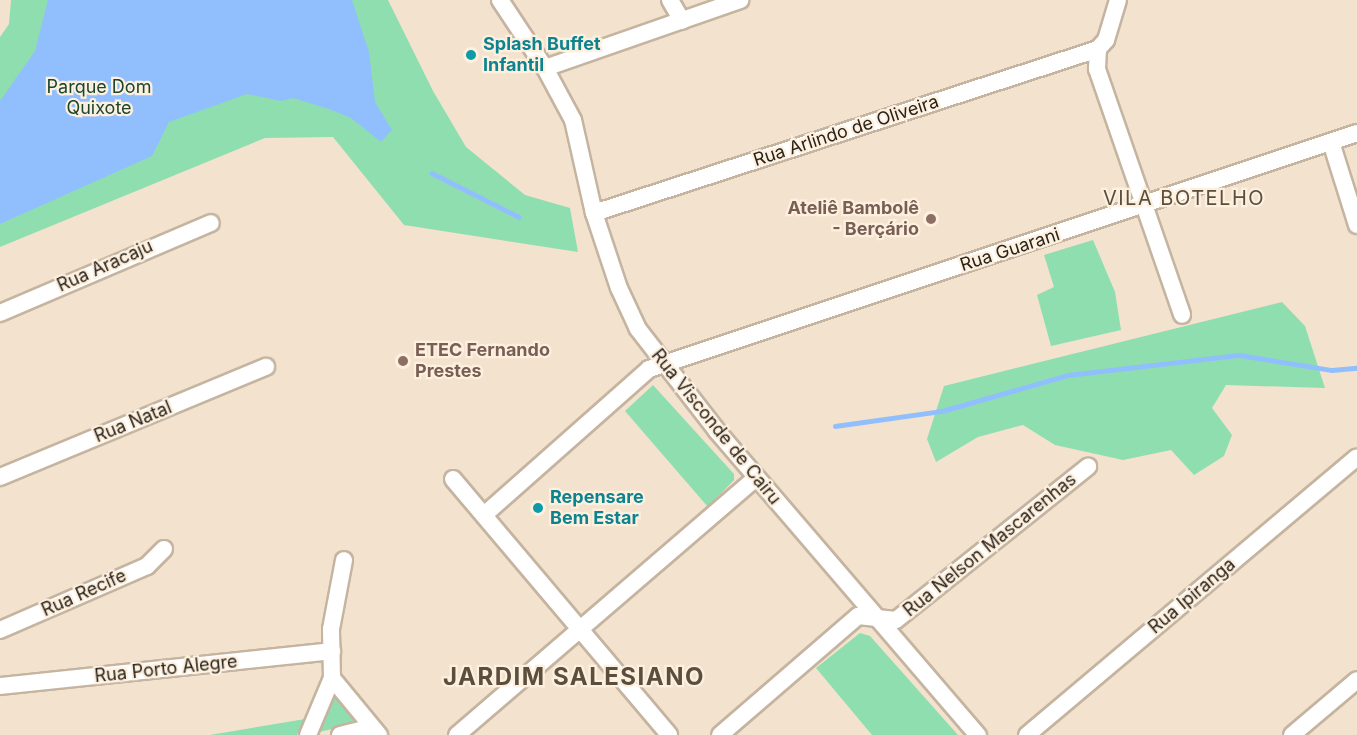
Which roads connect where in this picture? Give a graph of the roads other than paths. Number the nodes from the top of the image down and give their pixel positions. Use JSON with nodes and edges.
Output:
{"nodes":[{"id":1,"x":500,"y":0,"type":"edge"},
{"id":2,"x":670,"y":0,"type":"edge"},
{"id":3,"x":740,"y":0,"type":"edge"},
{"id":4,"x":1118,"y":0,"type":"edge"},
{"id":5,"x":681,"y":21,"type":"junction"},
{"id":6,"x":1098,"y":50,"type":"junction"},
{"id":7,"x":545,"y":68,"type":"junction"},
{"id":8,"x":1357,"y":133,"type":"edge"},
{"id":9,"x":1331,"y":142,"type":"junction"},
{"id":10,"x":1144,"y":206,"type":"junction"},
{"id":11,"x":594,"y":213,"type":"junction"},
{"id":12,"x":211,"y":224,"type":"dead end"},
{"id":13,"x":1357,"y":225,"type":"edge"},
{"id":14,"x":0,"y":313,"type":"edge"},
{"id":15,"x":1182,"y":315,"type":"dead end"},
{"id":16,"x":663,"y":365,"type":"junction"},
{"id":17,"x":267,"y":367,"type":"dead end"},
{"id":18,"x":1357,"y":457,"type":"edge"},
{"id":19,"x":1088,"y":467,"type":"dead end"},
{"id":20,"x":0,"y":477,"type":"edge"},
{"id":21,"x":756,"y":478,"type":"junction"},
{"id":22,"x":453,"y":479,"type":"dead end"},
{"id":23,"x":484,"y":515,"type":"junction"},
{"id":24,"x":164,"y":549,"type":"dead end"},
{"id":25,"x":344,"y":560,"type":"dead end"},
{"id":26,"x":879,"y":619,"type":"junction"},
{"id":27,"x":0,"y":630,"type":"edge"},
{"id":28,"x":579,"y":630,"type":"junction"},
{"id":29,"x":332,"y":651,"type":"junction"},
{"id":30,"x":332,"y":678,"type":"junction"},
{"id":31,"x":1357,"y":680,"type":"edge"},
{"id":32,"x":0,"y":686,"type":"edge"},
{"id":33,"x":376,"y":731,"type":"edge"},
{"id":34,"x":308,"y":735,"type":"edge"},
{"id":35,"x":340,"y":735,"type":"edge"},
{"id":36,"x":457,"y":735,"type":"edge"},
{"id":37,"x":669,"y":735,"type":"edge"},
{"id":38,"x":720,"y":735,"type":"edge"},
{"id":39,"x":978,"y":735,"type":"edge"},
{"id":40,"x":1027,"y":735,"type":"edge"},
{"id":41,"x":1292,"y":735,"type":"edge"}],
"edges":[{"from":1,"to":7,"type":"street","name":"Rua Visconde de Cairu"},
{"from":2,"to":5,"type":"street"},
{"from":3,"to":5,"type":"street"},
{"from":4,"to":6,"type":"street"},
{"from":5,"to":7,"type":"street"},
{"from":6,"to":10,"type":"street"},
{"from":6,"to":11,"type":"street","name":"Rua Arlindo de Oliveira"},
{"from":7,"to":11,"type":"street","name":"Rua Visconde de Cairu"},
{"from":8,"to":9,"type":"street","name":"Rua Guarani"},
{"from":9,"to":10,"type":"street","name":"Rua Guarani"},
{"from":9,"to":13,"type":"street"},
{"from":10,"to":15,"type":"street"},
{"from":10,"to":16,"type":"street","name":"Rua Guarani"},
{"from":11,"to":16,"type":"street","name":"Rua Visconde de Cairu"},
{"from":12,"to":14,"type":"street","name":"Rua Aracaju"},
{"from":16,"to":21,"type":"street","name":"Rua Visconde de Cairu"},
{"from":16,"to":23,"type":"street","name":"Rua Guarani"},
{"from":17,"to":20,"type":"street","name":"Rua Natal"},
{"from":18,"to":40,"type":"street","name":"Rua Ipiranga"},
{"from":19,"to":26,"type":"street","name":"Rua Nelson Mascarenhas"},
{"from":21,"to":26,"type":"street","name":"Rua Visconde de Cairu"},
{"from":21,"to":28,"type":"street"},
{"from":22,"to":23,"type":"street"},
{"from":23,"to":28,"type":"street"},
{"from":24,"to":27,"type":"street","name":"Rua Recife"},
{"from":25,"to":29,"type":"street"},
{"from":26,"to":38,"type":"street","name":"Rua Nelson Mascarenhas"},
{"from":26,"to":39,"type":"street","name":"Rua Visconde de Cairu"},
{"from":28,"to":36,"type":"street"},
{"from":28,"to":37,"type":"street"},
{"from":29,"to":30,"type":"street"},
{"from":29,"to":32,"type":"street","name":"Rua Porto Alegre"},
{"from":30,"to":33,"type":"street"},
{"from":30,"to":34,"type":"street"},
{"from":31,"to":41,"type":"street"},
{"from":33,"to":35,"type":"street"}]}
